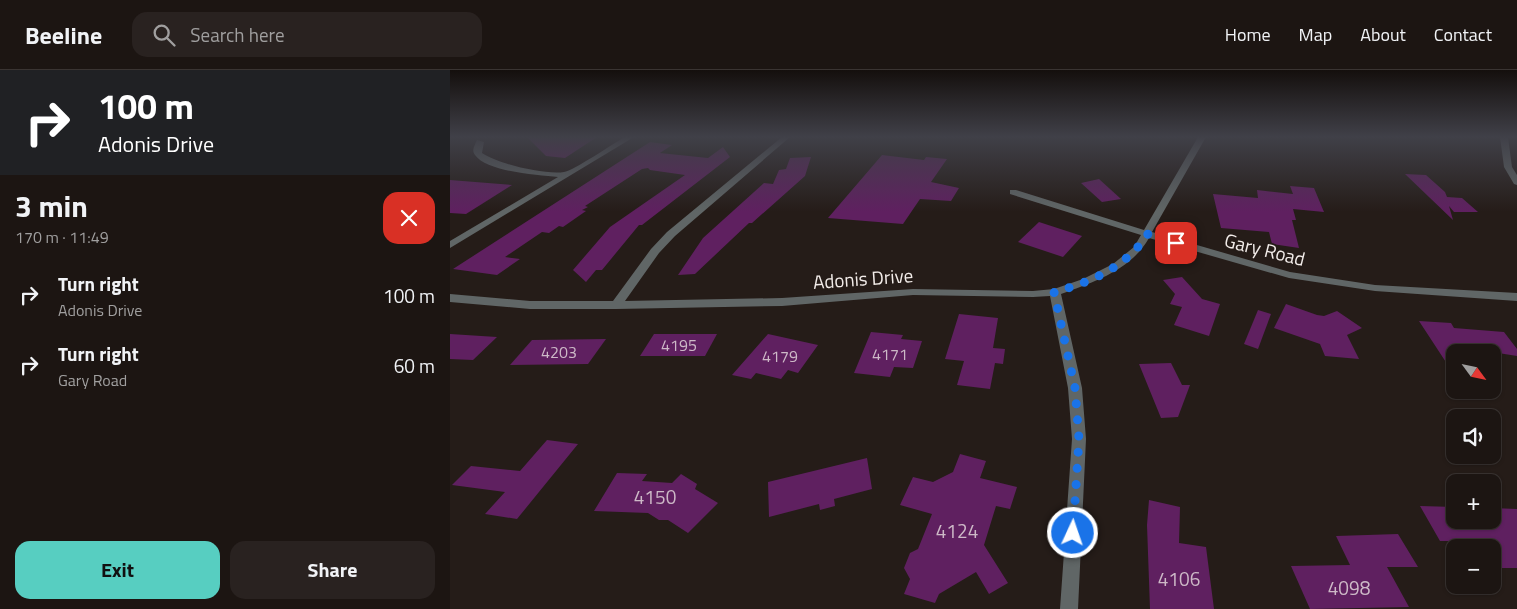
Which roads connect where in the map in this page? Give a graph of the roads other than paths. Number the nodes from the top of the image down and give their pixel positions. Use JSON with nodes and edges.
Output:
{"nodes":[{"id":1,"x":495,"y":162,"type":"edge"},
{"id":2,"x":588,"y":162,"type":"edge"},
{"id":3,"x":756,"y":162,"type":"edge"},
{"id":4,"x":1188,"y":162,"type":"edge"},
{"id":5,"x":1507,"y":162,"type":"edge"},
{"id":6,"x":567,"y":175,"type":"junction"},
{"id":7,"x":1517,"y":182,"type":"edge"},
{"id":8,"x":1013,"y":192,"type":"dead end"},
{"id":9,"x":1148,"y":234,"type":"junction"},
{"id":10,"x":450,"y":246,"type":"edge"},
{"id":11,"x":1054,"y":292,"type":"junction"},
{"id":12,"x":1517,"y":297,"type":"edge"},
{"id":13,"x":450,"y":298,"type":"edge"},
{"id":14,"x":616,"y":306,"type":"junction"},
{"id":15,"x":1069,"y":609,"type":"edge"}],
"edges":[{"from":1,"to":6,"type":"street"},
{"from":2,"to":6,"type":"street"},
{"from":3,"to":14,"type":"street"},
{"from":4,"to":9,"type":"street","name":"Adonis Drive"},
{"from":5,"to":7,"type":"street"},
{"from":6,"to":10,"type":"street"},
{"from":8,"to":9,"type":"street","name":"Gary Road"},
{"from":9,"to":11,"type":"street","name":"Adonis Drive"},
{"from":9,"to":12,"type":"street","name":"Gary Road"},
{"from":11,"to":14,"type":"street","name":"Adonis Drive"},
{"from":11,"to":15,"type":"street"},
{"from":13,"to":14,"type":"street","name":"Adonis Drive"}]}
